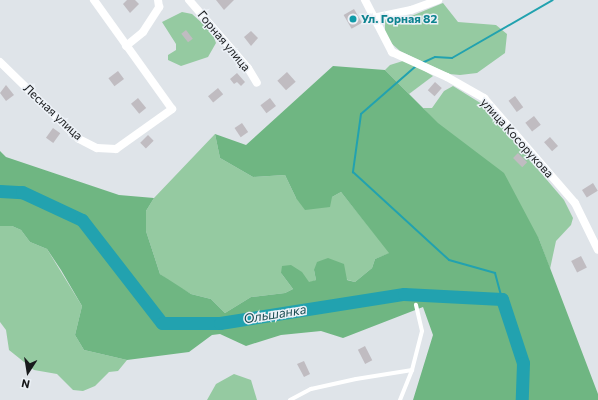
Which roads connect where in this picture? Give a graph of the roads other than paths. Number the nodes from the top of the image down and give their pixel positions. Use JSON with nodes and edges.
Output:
{"nodes":[{"id":1,"x":94,"y":0,"type":"edge"},
{"id":2,"x":158,"y":0,"type":"edge"},
{"id":3,"x":189,"y":0,"type":"edge"},
{"id":4,"x":365,"y":0,"type":"edge"},
{"id":5,"x":438,"y":0,"type":"edge"},
{"id":6,"x":373,"y":18,"type":"junction"},
{"id":7,"x":126,"y":46,"type":"junction"},
{"id":8,"x":0,"y":62,"type":"edge"},
{"id":9,"x":257,"y":84,"type":"dead end"},
{"id":10,"x":598,"y":250,"type":"edge"},
{"id":11,"x":416,"y":305,"type":"dead end"},
{"id":12,"x":412,"y":370,"type":"junction"},
{"id":13,"x":290,"y":400,"type":"edge"},
{"id":14,"x":400,"y":400,"type":"edge"}],
"edges":[{"from":1,"to":7,"type":"street"},
{"from":2,"to":7,"type":"street"},
{"from":3,"to":9,"type":"street","name":"Горная улица"},
{"from":4,"to":6,"type":"street","name":"улица Косорукова"},
{"from":5,"to":6,"type":"street"},
{"from":6,"to":10,"type":"street","name":"улица Косорукова"},
{"from":7,"to":8,"type":"street","name":"Лесная улица"},
{"from":11,"to":12,"type":"lane"},
{"from":12,"to":13,"type":"lane"},
{"from":12,"to":14,"type":"lane"}]}
